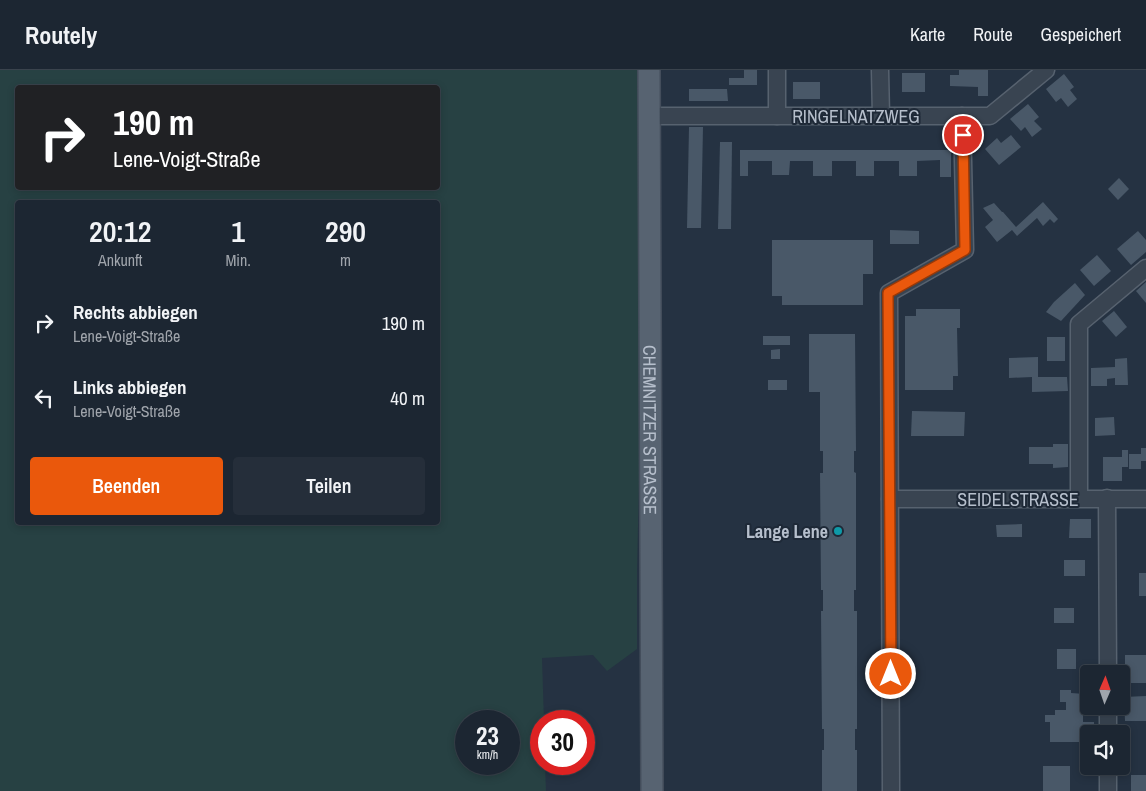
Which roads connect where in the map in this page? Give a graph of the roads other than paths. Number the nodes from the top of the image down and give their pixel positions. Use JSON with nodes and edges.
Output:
{"nodes":[{"id":1,"x":649,"y":70,"type":"edge"},
{"id":2,"x":777,"y":70,"type":"edge"},
{"id":3,"x":880,"y":70,"type":"edge"},
{"id":4,"x":1046,"y":70,"type":"edge"},
{"id":5,"x":649,"y":116,"type":"junction"},
{"id":6,"x":777,"y":116,"type":"junction"},
{"id":7,"x":880,"y":116,"type":"junction"},
{"id":8,"x":962,"y":116,"type":"junction"},
{"id":9,"x":1146,"y":268,"type":"edge"},
{"id":10,"x":1079,"y":498,"type":"junction"},
{"id":11,"x":1107,"y":498,"type":"junction"},
{"id":12,"x":890,"y":499,"type":"junction"},
{"id":13,"x":1146,"y":499,"type":"edge"},
{"id":14,"x":1108,"y":665,"type":"edge"},
{"id":15,"x":1108,"y":775,"type":"edge"},
{"id":16,"x":652,"y":791,"type":"edge"},
{"id":17,"x":891,"y":791,"type":"edge"},
{"id":18,"x":1108,"y":791,"type":"edge"}],
"edges":[{"from":1,"to":5,"type":"main road","name":"CHEMNITZER STRASSE"},
{"from":2,"to":6,"type":"street"},
{"from":3,"to":7,"type":"street"},
{"from":4,"to":8,"type":"street","name":"RINGELNATZWEG"},
{"from":5,"to":6,"type":"street","name":"RINGELNATZWEG"},
{"from":5,"to":16,"type":"main road","name":"CHEMNITZER STRASSE"},
{"from":6,"to":7,"type":"street","name":"RINGELNATZWEG"},
{"from":7,"to":8,"type":"street","name":"RINGELNATZWEG"},
{"from":8,"to":12,"type":"street"},
{"from":9,"to":10,"type":"street"},
{"from":10,"to":11,"type":"street","name":"SEIDELSTRASSE"},
{"from":10,"to":12,"type":"street","name":"SEIDELSTRASSE"},
{"from":11,"to":13,"type":"street","name":"SEIDELSTRASSE"},
{"from":11,"to":14,"type":"street"},
{"from":12,"to":17,"type":"street"},
{"from":15,"to":18,"type":"street"}]}
